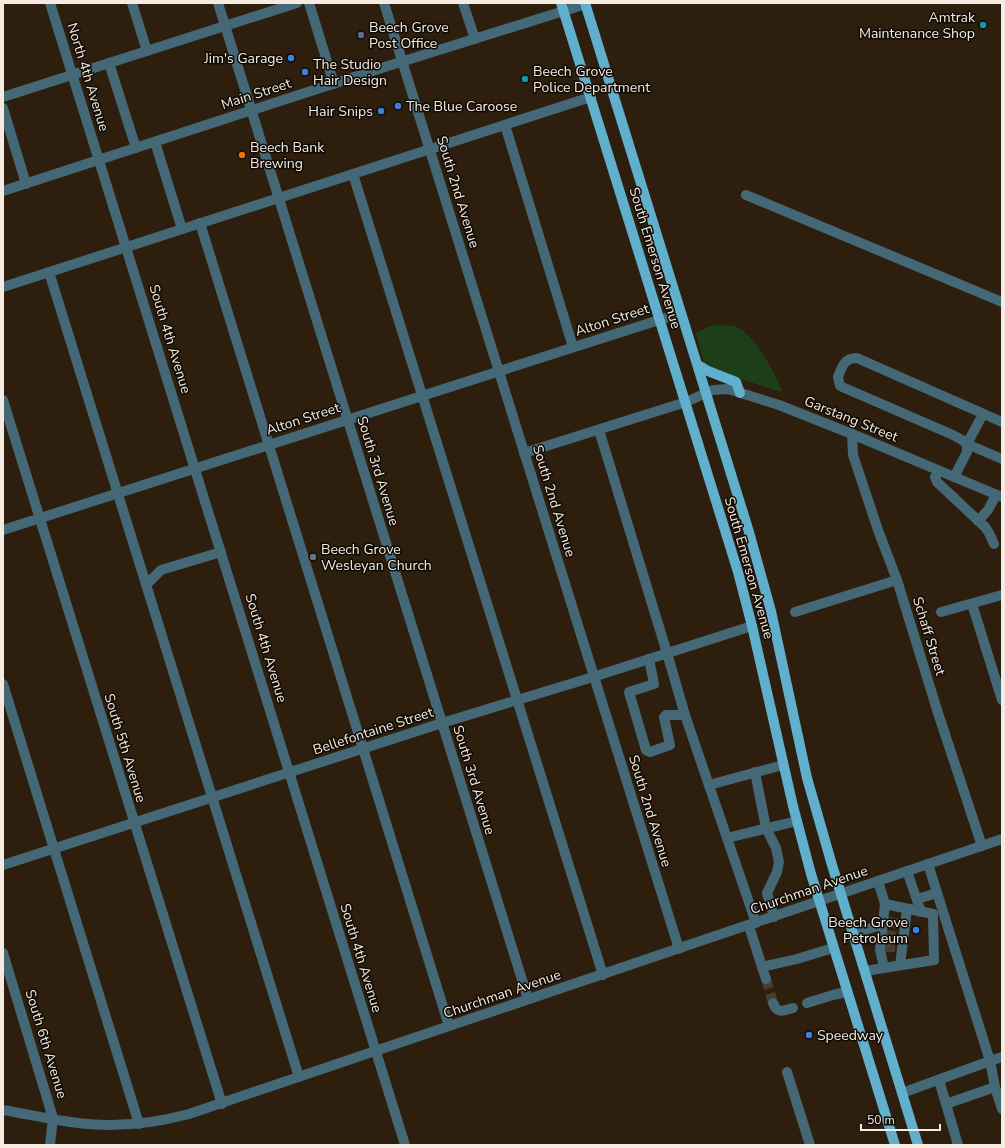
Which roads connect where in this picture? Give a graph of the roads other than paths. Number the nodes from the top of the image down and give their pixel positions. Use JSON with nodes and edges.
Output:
{"nodes":[{"id":1,"x":50,"y":3,"type":"edge"},
{"id":2,"x":132,"y":3,"type":"edge"},
{"id":3,"x":218,"y":3,"type":"edge"},
{"id":4,"x":297,"y":3,"type":"edge"},
{"id":5,"x":309,"y":3,"type":"edge"},
{"id":6,"x":384,"y":3,"type":"edge"},
{"id":7,"x":463,"y":3,"type":"edge"},
{"id":8,"x":586,"y":4,"type":"edge"},
{"id":9,"x":562,"y":7,"type":"edge"},
{"id":10,"x":225,"y":26,"type":"junction"},
{"id":11,"x":475,"y":39,"type":"junction"},
{"id":12,"x":147,"y":51,"type":"junction"},
{"id":13,"x":402,"y":62,"type":"junction"},
{"id":14,"x":109,"y":63,"type":"junction"},
{"id":15,"x":73,"y":75,"type":"junction"},
{"id":16,"x":334,"y":84,"type":"junction"},
{"id":17,"x":3,"y":97,"type":"edge"},
{"id":18,"x":591,"y":97,"type":"junction"},
{"id":19,"x":3,"y":108,"type":"edge"},
{"id":20,"x":251,"y":110,"type":"junction"},
{"id":21,"x":505,"y":125,"type":"junction"},
{"id":22,"x":156,"y":142,"type":"junction"},
{"id":23,"x":136,"y":148,"type":"junction"},
{"id":24,"x":430,"y":149,"type":"junction"},
{"id":25,"x":100,"y":160,"type":"junction"},
{"id":26,"x":353,"y":174,"type":"junction"},
{"id":27,"x":26,"y":184,"type":"junction"},
{"id":28,"x":3,"y":191,"type":"edge"},
{"id":29,"x":746,"y":195,"type":"dead end"},
{"id":30,"x":278,"y":198,"type":"junction"},
{"id":31,"x":200,"y":223,"type":"junction"},
{"id":32,"x":182,"y":229,"type":"junction"},
{"id":33,"x":126,"y":247,"type":"junction"},
{"id":34,"x":49,"y":272,"type":"junction"},
{"id":35,"x":3,"y":286,"type":"edge"},
{"id":36,"x":1002,"y":302,"type":"edge"},
{"id":37,"x":681,"y":313,"type":"junction"},
{"id":38,"x":660,"y":320,"type":"junction"},
{"id":39,"x":573,"y":347,"type":"junction"},
{"id":40,"x":698,"y":365,"type":"junction"},
{"id":41,"x":499,"y":370,"type":"junction"},
{"id":42,"x":707,"y":393,"type":"junction"},
{"id":43,"x":740,"y":393,"type":"junction"},
{"id":44,"x":422,"y":395,"type":"junction"},
{"id":45,"x":3,"y":400,"type":"edge"},
{"id":46,"x":686,"y":402,"type":"junction"},
{"id":47,"x":983,"y":414,"type":"junction"},
{"id":48,"x":347,"y":419,"type":"junction"},
{"id":49,"x":1002,"y":422,"type":"edge"},
{"id":50,"x":599,"y":430,"type":"junction"},
{"id":51,"x":852,"y":434,"type":"junction"},
{"id":52,"x":269,"y":444,"type":"junction"},
{"id":53,"x":967,"y":444,"type":"junction"},
{"id":54,"x":524,"y":453,"type":"junction"},
{"id":55,"x":1002,"y":459,"type":"edge"},
{"id":56,"x":195,"y":468,"type":"junction"},
{"id":57,"x":939,"y":471,"type":"junction"},
{"id":58,"x":954,"y":477,"type":"junction"},
{"id":59,"x":118,"y":493,"type":"junction"},
{"id":60,"x":999,"y":496,"type":"edge"},
{"id":61,"x":40,"y":518,"type":"junction"},
{"id":62,"x":978,"y":521,"type":"junction"},
{"id":63,"x":3,"y":530,"type":"edge"},
{"id":64,"x":994,"y":544,"type":"dead end"},
{"id":65,"x":221,"y":552,"type":"junction"},
{"id":66,"x":897,"y":580,"type":"junction"},
{"id":67,"x":146,"y":585,"type":"junction"},
{"id":68,"x":1002,"y":595,"type":"edge"},
{"id":69,"x":972,"y":604,"type":"junction"},
{"id":70,"x":795,"y":612,"type":"dead end"},
{"id":71,"x":942,"y":612,"type":"dead end"},
{"id":72,"x":752,"y":626,"type":"junction"},
{"id":73,"x":667,"y":653,"type":"junction"},
{"id":74,"x":649,"y":659,"type":"junction"},
{"id":75,"x":593,"y":677,"type":"junction"},
{"id":76,"x":3,"y":684,"type":"edge"},
{"id":77,"x":517,"y":700,"type":"junction"},
{"id":78,"x":1002,"y":700,"type":"edge"},
{"id":79,"x":685,"y":716,"type":"junction"},
{"id":80,"x":442,"y":723,"type":"junction"},
{"id":81,"x":363,"y":749,"type":"junction"},
{"id":82,"x":783,"y":765,"type":"junction"},
{"id":83,"x":290,"y":772,"type":"junction"},
{"id":84,"x":755,"y":772,"type":"junction"},
{"id":85,"x":709,"y":785,"type":"junction"},
{"id":86,"x":212,"y":798,"type":"junction"},
{"id":87,"x":797,"y":821,"type":"junction"},
{"id":88,"x":134,"y":823,"type":"junction"},
{"id":89,"x":766,"y":828,"type":"junction"},
{"id":90,"x":727,"y":838,"type":"junction"},
{"id":91,"x":1002,"y":839,"type":"edge"},
{"id":92,"x":982,"y":846,"type":"junction"},
{"id":93,"x":54,"y":849,"type":"junction"},
{"id":94,"x":928,"y":864,"type":"junction"},
{"id":95,"x":3,"y":865,"type":"edge"},
{"id":96,"x":907,"y":871,"type":"junction"},
{"id":97,"x":878,"y":881,"type":"junction"},
{"id":98,"x":937,"y":893,"type":"junction"},
{"id":99,"x":841,"y":894,"type":"junction"},
{"id":100,"x":917,"y":899,"type":"junction"},
{"id":101,"x":819,"y":902,"type":"junction"},
{"id":102,"x":885,"y":904,"type":"junction"},
{"id":103,"x":907,"y":909,"type":"junction"},
{"id":104,"x":921,"y":912,"type":"junction"},
{"id":105,"x":774,"y":917,"type":"junction"},
{"id":106,"x":885,"y":923,"type":"junction"},
{"id":107,"x":752,"y":924,"type":"junction"},
{"id":108,"x":854,"y":934,"type":"junction"},
{"id":109,"x":833,"y":948,"type":"junction"},
{"id":110,"x":679,"y":949,"type":"junction"},
{"id":111,"x":3,"y":953,"type":"edge"},
{"id":112,"x":900,"y":965,"type":"junction"},
{"id":113,"x":762,"y":967,"type":"junction"},
{"id":114,"x":884,"y":968,"type":"junction"},
{"id":115,"x":865,"y":971,"type":"junction"},
{"id":116,"x":603,"y":975,"type":"junction"},
{"id":117,"x":766,"y":979,"type":"tunnel mouth"},
{"id":118,"x":847,"y":992,"type":"junction"},
{"id":119,"x":528,"y":999,"type":"junction"},
{"id":120,"x":773,"y":1003,"type":"dead end"},
{"id":121,"x":807,"y":1003,"type":"dead end"},
{"id":122,"x":793,"y":1008,"type":"dead end"},
{"id":123,"x":449,"y":1026,"type":"junction"},
{"id":124,"x":376,"y":1051,"type":"junction"},
{"id":125,"x":1002,"y":1057,"type":"edge"},
{"id":126,"x":990,"y":1062,"type":"junction"},
{"id":127,"x":787,"y":1072,"type":"dead end"},
{"id":128,"x":299,"y":1077,"type":"junction"},
{"id":129,"x":939,"y":1080,"type":"junction"},
{"id":130,"x":995,"y":1087,"type":"junction"},
{"id":131,"x":902,"y":1093,"type":"junction"},
{"id":132,"x":222,"y":1104,"type":"junction"},
{"id":133,"x":946,"y":1104,"type":"junction"},
{"id":134,"x":1002,"y":1109,"type":"edge"},
{"id":135,"x":3,"y":1110,"type":"edge"},
{"id":136,"x":53,"y":1118,"type":"junction"},
{"id":137,"x":139,"y":1124,"type":"junction"},
{"id":138,"x":50,"y":1145,"type":"edge"},
{"id":139,"x":405,"y":1145,"type":"edge"},
{"id":140,"x":810,"y":1145,"type":"edge"},
{"id":141,"x":895,"y":1145,"type":"edge"},
{"id":142,"x":918,"y":1145,"type":"edge"},
{"id":143,"x":958,"y":1145,"type":"edge"}],
"edges":[{"from":1,"to":15,"type":"street","name":"North 4th Avenue"},
{"from":2,"to":12,"type":"street"},
{"from":3,"to":10,"type":"street","name":"South 3rd Avenue"},
{"from":4,"to":10,"type":"street"},
{"from":5,"to":16,"type":"street"},
{"from":6,"to":13,"type":"street","name":"South 2nd Avenue"},
{"from":7,"to":11,"type":"street"},
{"from":8,"to":9,"type":"street","name":"Main Street"},
{"from":8,"to":37,"type":"main road","name":"South Emerson Avenue"},
{"from":9,"to":11,"type":"street","name":"Main Street"},
{"from":9,"to":18,"type":"main road","name":"South Emerson Avenue"},
{"from":10,"to":12,"type":"street"},
{"from":10,"to":20,"type":"street","name":"South 3rd Avenue"},
{"from":11,"to":13,"type":"street","name":"Main Street"},
{"from":12,"to":14,"type":"street"},
{"from":13,"to":16,"type":"street","name":"Main Street"},
{"from":13,"to":24,"type":"street","name":"South 2nd Avenue"},
{"from":14,"to":15,"type":"street"},
{"from":14,"to":23,"type":"street"},
{"from":15,"to":17,"type":"street"},
{"from":15,"to":25,"type":"street","name":"North 4th Avenue"},
{"from":16,"to":20,"type":"street","name":"Main Street"},
{"from":18,"to":21,"type":"street"},
{"from":18,"to":38,"type":"main road","name":"South Emerson Avenue"},
{"from":19,"to":27,"type":"street"},
{"from":20,"to":22,"type":"street","name":"Main Street"},
{"from":20,"to":30,"type":"street","name":"South 3rd Avenue"},
{"from":21,"to":24,"type":"street"},
{"from":21,"to":39,"type":"street"},
{"from":22,"to":23,"type":"street","name":"Main Street"},
{"from":22,"to":32,"type":"street"},
{"from":23,"to":25,"type":"street","name":"Main Street"},
{"from":24,"to":26,"type":"street"},
{"from":24,"to":41,"type":"street","name":"South 2nd Avenue"},
{"from":25,"to":27,"type":"street","name":"Main Street"},
{"from":25,"to":33,"type":"street","name":"South 4th Avenue"},
{"from":26,"to":30,"type":"street"},
{"from":26,"to":44,"type":"street"},
{"from":27,"to":28,"type":"street","name":"Main Street"},
{"from":29,"to":36,"type":"street"},
{"from":30,"to":31,"type":"street"},
{"from":30,"to":48,"type":"street","name":"South 3rd Avenue"},
{"from":31,"to":32,"type":"street"},
{"from":31,"to":52,"type":"street"},
{"from":32,"to":33,"type":"street"},
{"from":33,"to":34,"type":"street"},
{"from":33,"to":56,"type":"street","name":"South 4th Avenue"},
{"from":34,"to":35,"type":"street"},
{"from":34,"to":59,"type":"street"},
{"from":37,"to":38,"type":"street","name":"Alton Street"},
{"from":37,"to":40,"type":"main road","name":"South Emerson Avenue"},
{"from":38,"to":39,"type":"street","name":"Alton Street"},
{"from":38,"to":46,"type":"main road","name":"South Emerson Avenue"},
{"from":39,"to":41,"type":"street","name":"Alton Street"},
{"from":40,"to":42,"type":"main road","name":"South Emerson Avenue"},
{"from":40,"to":43,"type":"main road"},
{"from":41,"to":44,"type":"street","name":"Alton Street"},
{"from":41,"to":54,"type":"street","name":"South 2nd Avenue"},
{"from":42,"to":43,"type":"street","name":"Garstang Street"},
{"from":42,"to":46,"type":"street","name":"Garstang Street"},
{"from":42,"to":99,"type":"main road","name":"South Emerson Avenue"},
{"from":43,"to":51,"type":"street","name":"Garstang Street"},
{"from":44,"to":48,"type":"street","name":"Alton Street"},
{"from":44,"to":77,"type":"street"},
{"from":45,"to":61,"type":"street","name":"South 5th Avenue"},
{"from":46,"to":50,"type":"street","name":"Garstang Street"},
{"from":46,"to":72,"type":"main road","name":"South Emerson Avenue"},
{"from":47,"to":49,"type":"street"},
{"from":47,"to":53,"type":"street"},
{"from":47,"to":53,"type":"street"},
{"from":48,"to":52,"type":"street","name":"Alton Street"},
{"from":48,"to":80,"type":"street","name":"South 3rd Avenue"},
{"from":50,"to":54,"type":"street","name":"Garstang Street"},
{"from":50,"to":73,"type":"street"},
{"from":51,"to":57,"type":"street","name":"Garstang Street"},
{"from":51,"to":66,"type":"street","name":"Schaff Street"},
{"from":52,"to":56,"type":"street","name":"Alton Street"},
{"from":52,"to":81,"type":"street"},
{"from":53,"to":55,"type":"street"},
{"from":53,"to":58,"type":"street"},
{"from":54,"to":75,"type":"street","name":"South 2nd Avenue"},
{"from":56,"to":59,"type":"street","name":"Alton Street"},
{"from":56,"to":65,"type":"street","name":"South 4th Avenue"},
{"from":57,"to":58,"type":"street","name":"Garstang Street"},
{"from":57,"to":62,"type":"street"},
{"from":58,"to":60,"type":"street","name":"Garstang Street"},
{"from":59,"to":61,"type":"street","name":"Alton Street"},
{"from":59,"to":67,"type":"street"},
{"from":60,"to":62,"type":"street"},
{"from":61,"to":63,"type":"street","name":"Alton Street"},
{"from":61,"to":88,"type":"street","name":"South 5th Avenue"},
{"from":62,"to":64,"type":"street"},
{"from":65,"to":67,"type":"street"},
{"from":65,"to":83,"type":"street","name":"South 4th Avenue"},
{"from":66,"to":70,"type":"street"},
{"from":66,"to":92,"type":"street","name":"Schaff Street"},
{"from":67,"to":86,"type":"street"},
{"from":68,"to":69,"type":"street"},
{"from":69,"to":71,"type":"street"},
{"from":69,"to":78,"type":"street"},
{"from":72,"to":73,"type":"street","name":"Bellefontaine Street"},
{"from":72,"to":82,"type":"main road","name":"South Emerson Avenue"},
{"from":73,"to":74,"type":"street","name":"Bellefontaine Street"},
{"from":73,"to":79,"type":"street"},
{"from":74,"to":75,"type":"street","name":"Bellefontaine Street"},
{"from":74,"to":79,"type":"street"},
{"from":75,"to":77,"type":"street","name":"Bellefontaine Street"},
{"from":75,"to":110,"type":"street","name":"South 2nd Avenue"},
{"from":76,"to":93,"type":"street"},
{"from":77,"to":80,"type":"street","name":"Bellefontaine Street"},
{"from":77,"to":116,"type":"street"},
{"from":79,"to":85,"type":"street"},
{"from":80,"to":81,"type":"street","name":"Bellefontaine Street"},
{"from":80,"to":119,"type":"street","name":"South 3rd Avenue"},
{"from":81,"to":83,"type":"street","name":"Bellefontaine Street"},
{"from":81,"to":123,"type":"street"},
{"from":82,"to":84,"type":"street"},
{"from":82,"to":87,"type":"main road","name":"South Emerson Avenue"},
{"from":83,"to":86,"type":"street","name":"Bellefontaine Street"},
{"from":83,"to":124,"type":"street","name":"South 4th Avenue"},
{"from":84,"to":85,"type":"street"},
{"from":84,"to":89,"type":"street"},
{"from":85,"to":90,"type":"street"},
{"from":86,"to":88,"type":"street","name":"Bellefontaine Street"},
{"from":86,"to":128,"type":"street"},
{"from":87,"to":89,"type":"street"},
{"from":87,"to":101,"type":"main road","name":"South Emerson Avenue"},
{"from":88,"to":93,"type":"street","name":"Bellefontaine Street"},
{"from":88,"to":132,"type":"street","name":"South 5th Avenue"},
{"from":89,"to":90,"type":"street"},
{"from":89,"to":105,"type":"street"},
{"from":90,"to":107,"type":"street"},
{"from":91,"to":92,"type":"street","name":"Churchman Avenue"},
{"from":92,"to":94,"type":"street","name":"Churchman Avenue"},
{"from":93,"to":95,"type":"street","name":"Bellefontaine Street"},
{"from":93,"to":137,"type":"street"},
{"from":94,"to":96,"type":"street","name":"Churchman Avenue"},
{"from":94,"to":98,"type":"street"},
{"from":96,"to":97,"type":"street","name":"Churchman Avenue"},
{"from":96,"to":100,"type":"street"},
{"from":97,"to":99,"type":"street","name":"Churchman Avenue"},
{"from":97,"to":102,"type":"street"},
{"from":98,"to":100,"type":"street"},
{"from":98,"to":126,"type":"street"},
{"from":99,"to":101,"type":"street","name":"Churchman Avenue"},
{"from":99,"to":108,"type":"main road","name":"South Emerson Avenue"},
{"from":100,"to":104,"type":"street"},
{"from":101,"to":105,"type":"street","name":"Churchman Avenue"},
{"from":101,"to":109,"type":"main road","name":"South Emerson Avenue"},
{"from":102,"to":103,"type":"street"},
{"from":102,"to":106,"type":"street"},
{"from":103,"to":104,"type":"street"},
{"from":103,"to":112,"type":"street"},
{"from":104,"to":112,"type":"street"},
{"from":105,"to":107,"type":"street","name":"Churchman Avenue"},
{"from":106,"to":108,"type":"street"},
{"from":106,"to":114,"type":"street"},
{"from":107,"to":110,"type":"street","name":"Churchman Avenue"},
{"from":107,"to":113,"type":"street"},
{"from":108,"to":115,"type":"main road","name":"South Emerson Avenue"},
{"from":109,"to":113,"type":"street"},
{"from":109,"to":118,"type":"main road","name":"South Emerson Avenue"},
{"from":110,"to":116,"type":"street","name":"Churchman Avenue"},
{"from":111,"to":136,"type":"street","name":"South 6th Avenue"},
{"from":112,"to":114,"type":"street"},
{"from":113,"to":117,"type":"street"},
{"from":114,"to":115,"type":"street"},
{"from":115,"to":131,"type":"main road","name":"South Emerson Avenue"},
{"from":116,"to":119,"type":"street","name":"Churchman Avenue"},
{"from":118,"to":121,"type":"street"},
{"from":118,"to":141,"type":"main road","name":"South Emerson Avenue"},
{"from":119,"to":123,"type":"street","name":"Churchman Avenue"},
{"from":120,"to":122,"type":"street"},
{"from":123,"to":124,"type":"street","name":"Churchman Avenue"},
{"from":124,"to":128,"type":"street","name":"Churchman Avenue"},
{"from":124,"to":139,"type":"street","name":"South 4th Avenue"},
{"from":125,"to":126,"type":"street"},
{"from":126,"to":129,"type":"street"},
{"from":126,"to":130,"type":"street"},
{"from":127,"to":140,"type":"street"},
{"from":128,"to":132,"type":"street","name":"Churchman Avenue"},
{"from":129,"to":131,"type":"street"},
{"from":129,"to":133,"type":"street"},
{"from":130,"to":133,"type":"street"},
{"from":130,"to":134,"type":"street"},
{"from":131,"to":142,"type":"main road","name":"South Emerson Avenue"},
{"from":132,"to":137,"type":"street","name":"Churchman Avenue"},
{"from":133,"to":143,"type":"street"},
{"from":135,"to":136,"type":"street","name":"Churchman Avenue"},
{"from":136,"to":137,"type":"street","name":"Churchman Avenue"},
{"from":136,"to":138,"type":"street","name":"South 6th Avenue"}]}
